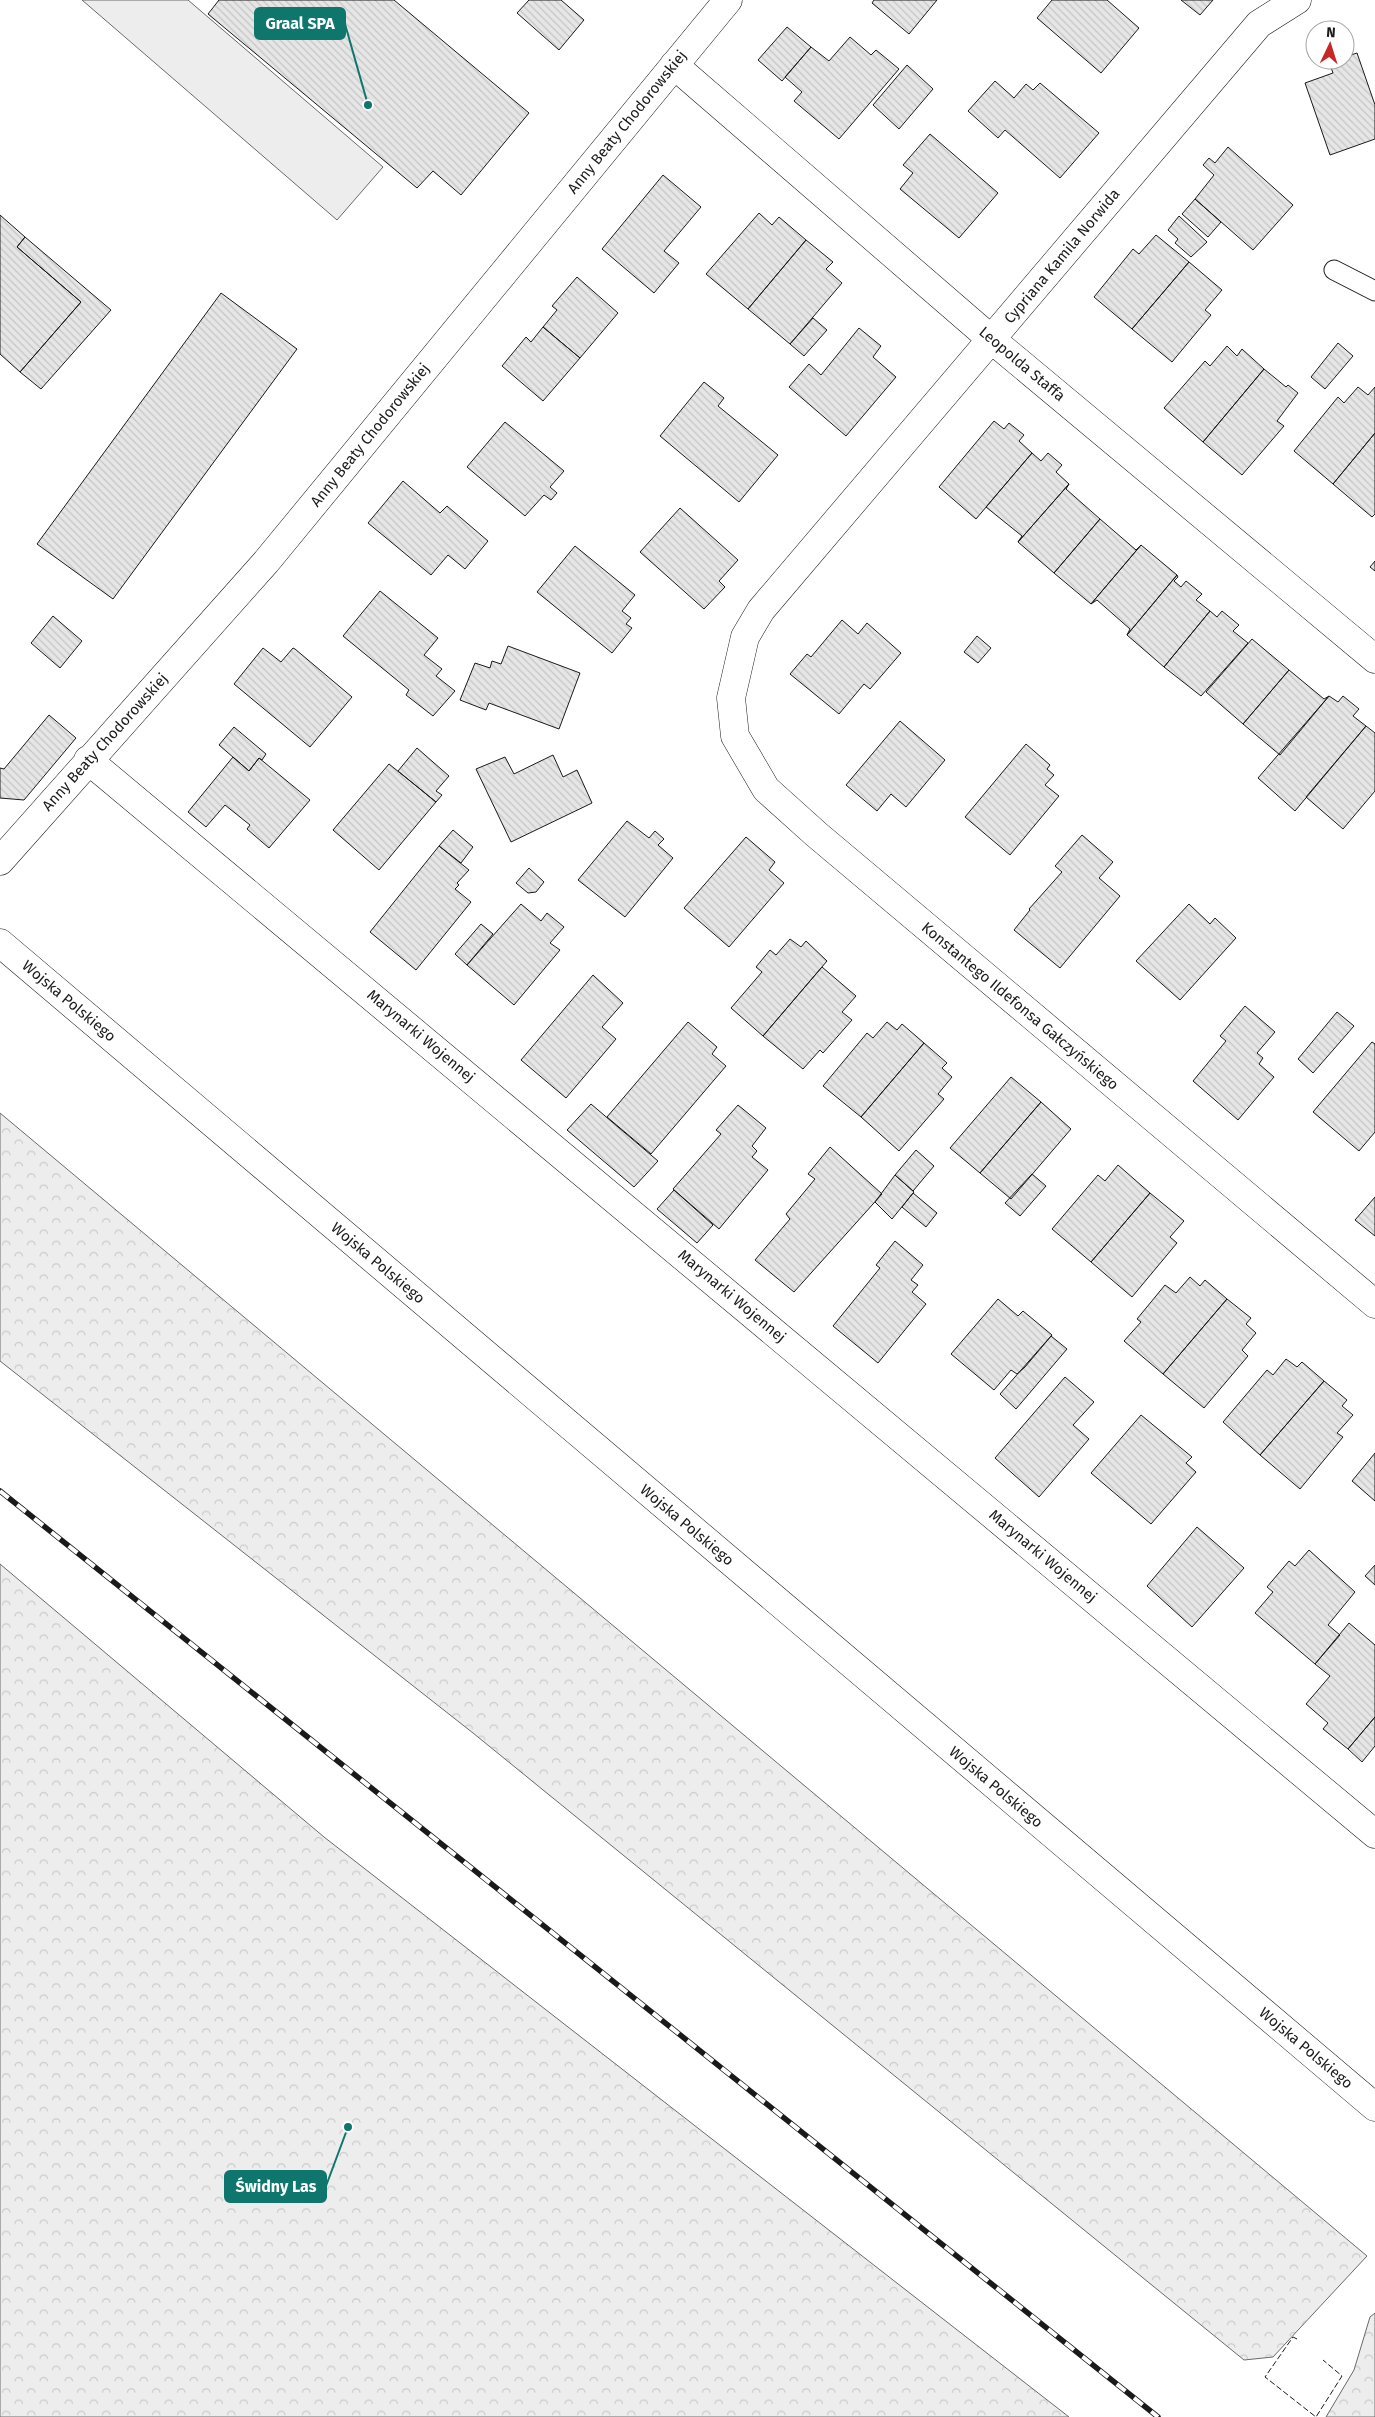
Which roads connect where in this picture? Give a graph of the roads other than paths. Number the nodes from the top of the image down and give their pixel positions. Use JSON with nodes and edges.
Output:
{"nodes":[{"id":1,"x":728,"y":0,"type":"edge"},
{"id":2,"x":1297,"y":0,"type":"edge"},
{"id":3,"x":674,"y":65,"type":"junction"},
{"id":4,"x":1334,"y":270,"type":"dead end"},
{"id":5,"x":1375,"y":291,"type":"edge"},
{"id":6,"x":992,"y":339,"type":"junction"},
{"id":7,"x":1375,"y":659,"type":"edge"},
{"id":8,"x":736,"y":670,"type":"joint"},
{"id":9,"x":88,"y":760,"type":"junction"},
{"id":10,"x":0,"y":861,"type":"edge"},
{"id":11,"x":0,"y":943,"type":"edge"},
{"id":12,"x":1375,"y":1304,"type":"edge"},
{"id":13,"x":1375,"y":1834,"type":"edge"},
{"id":14,"x":1375,"y":2106,"type":"edge"}],
"edges":[{"from":1,"to":3,"type":"street","name":"Anny Beaty Chodorowskiej"},
{"from":2,"to":6,"type":"street","name":"Cypriana Kamila Norwida"},
{"from":3,"to":6,"type":"street","name":"Leopolda Staffa"},
{"from":3,"to":9,"type":"street","name":"Anny Beaty Chodorowskiej"},
{"from":4,"to":5,"type":"lane"},
{"from":6,"to":7,"type":"street","name":"Leopolda Staffa"},
{"from":6,"to":8,"type":"street","name":"Cypriana Kamila Norwida"},
{"from":8,"to":12,"type":"street","name":"Konstantego Ildefonsa Gałczyńskiego"},
{"from":9,"to":10,"type":"street","name":"Anny Beaty Chodorowskiej"},
{"from":9,"to":13,"type":"street","name":"Marynarki Wojennej"},
{"from":11,"to":14,"type":"street","name":"Wojska Polskiego"}]}
